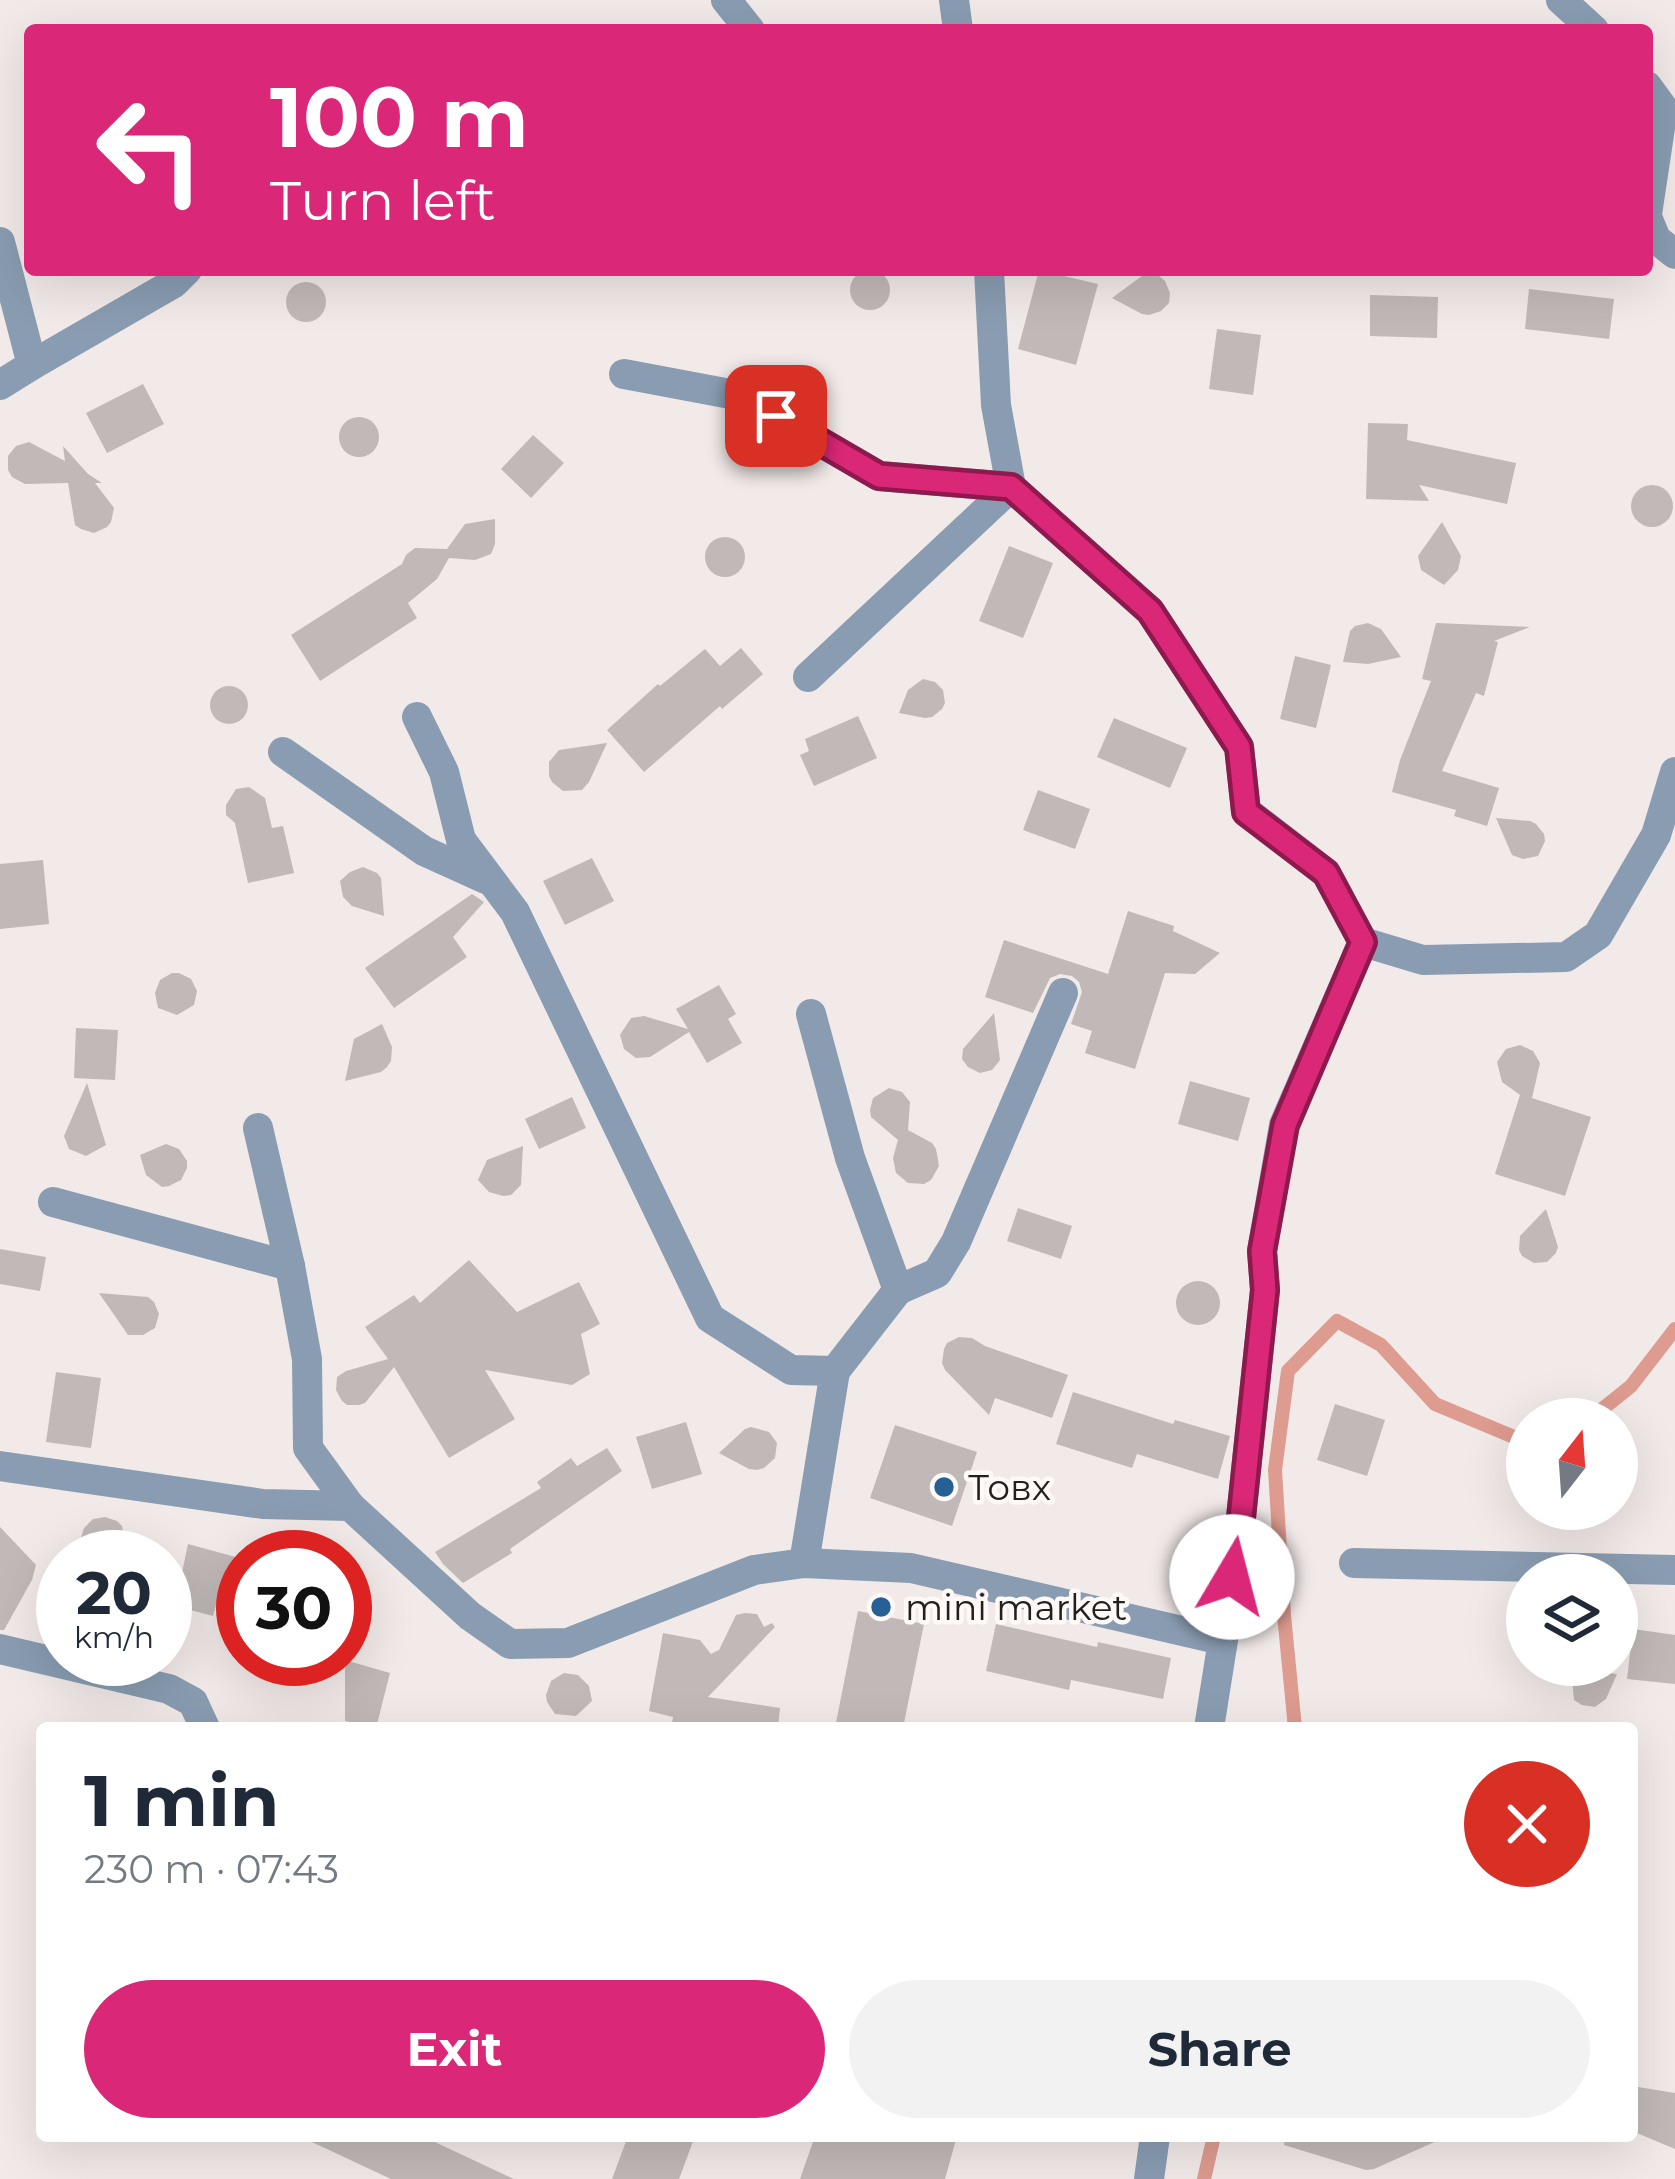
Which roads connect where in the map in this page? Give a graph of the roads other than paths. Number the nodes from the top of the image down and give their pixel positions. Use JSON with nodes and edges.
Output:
{"nodes":[{"id":1,"x":726,"y":0,"type":"edge"},
{"id":2,"x":1561,"y":0,"type":"edge"},
{"id":3,"x":745,"y":24,"type":"edge"},
{"id":4,"x":1587,"y":24,"type":"edge"},
{"id":5,"x":1662,"y":92,"type":"edge"},
{"id":6,"x":1653,"y":166,"type":"edge"},
{"id":7,"x":1653,"y":231,"type":"edge"},
{"id":8,"x":0,"y":242,"type":"edge"},
{"id":9,"x":1675,"y":254,"type":"edge"},
{"id":10,"x":181,"y":276,"type":"edge"},
{"id":11,"x":989,"y":276,"type":"edge"},
{"id":12,"x":32,"y":364,"type":"junction"},
{"id":13,"x":624,"y":374,"type":"dead end"},
{"id":14,"x":0,"y":385,"type":"edge"},
{"id":15,"x":1011,"y":487,"type":"junction"},
{"id":16,"x":808,"y":677,"type":"dead end"},
{"id":17,"x":417,"y":718,"type":"dead end"},
{"id":18,"x":284,"y":752,"type":"dead end"},
{"id":19,"x":1675,"y":772,"type":"edge"},
{"id":20,"x":492,"y":882,"type":"junction"},
{"id":21,"x":1363,"y":942,"type":"junction"},
{"id":22,"x":1063,"y":993,"type":"dead end"},
{"id":23,"x":811,"y":1014,"type":"dead end"},
{"id":24,"x":258,"y":1128,"type":"dead end"},
{"id":25,"x":53,"y":1202,"type":"dead end"},
{"id":26,"x":290,"y":1266,"type":"junction"},
{"id":27,"x":898,"y":1290,"type":"junction"},
{"id":28,"x":835,"y":1372,"type":"junction"},
{"id":29,"x":0,"y":1466,"type":"edge"},
{"id":30,"x":350,"y":1507,"type":"junction"},
{"id":31,"x":804,"y":1563,"type":"junction"},
{"id":32,"x":1354,"y":1563,"type":"dead end"},
{"id":33,"x":1675,"y":1570,"type":"edge"},
{"id":34,"x":1221,"y":1640,"type":"junction"},
{"id":35,"x":0,"y":1649,"type":"edge"},
{"id":36,"x":202,"y":1722,"type":"edge"},
{"id":37,"x":1209,"y":1722,"type":"edge"},
{"id":38,"x":1154,"y":2142,"type":"edge"},
{"id":39,"x":1149,"y":2179,"type":"edge"}],
"edges":[{"from":1,"to":3,"type":"street"},
{"from":2,"to":4,"type":"street"},
{"from":5,"to":6,"type":"street"},
{"from":7,"to":9,"type":"street"},
{"from":8,"to":12,"type":"street"},
{"from":10,"to":12,"type":"street"},
{"from":11,"to":15,"type":"street"},
{"from":12,"to":14,"type":"street"},
{"from":13,"to":15,"type":"street"},
{"from":15,"to":16,"type":"street"},
{"from":15,"to":21,"type":"street"},
{"from":17,"to":20,"type":"street"},
{"from":18,"to":20,"type":"street"},
{"from":19,"to":21,"type":"street"},
{"from":20,"to":28,"type":"street"},
{"from":21,"to":34,"type":"street"},
{"from":22,"to":27,"type":"street"},
{"from":23,"to":27,"type":"street"},
{"from":24,"to":26,"type":"street"},
{"from":25,"to":26,"type":"street"},
{"from":26,"to":30,"type":"street"},
{"from":27,"to":28,"type":"street"},
{"from":28,"to":31,"type":"street"},
{"from":29,"to":30,"type":"street"},
{"from":30,"to":31,"type":"street"},
{"from":31,"to":34,"type":"street"},
{"from":32,"to":33,"type":"street"},
{"from":34,"to":37,"type":"street"},
{"from":35,"to":36,"type":"street"},
{"from":38,"to":39,"type":"street"}]}
